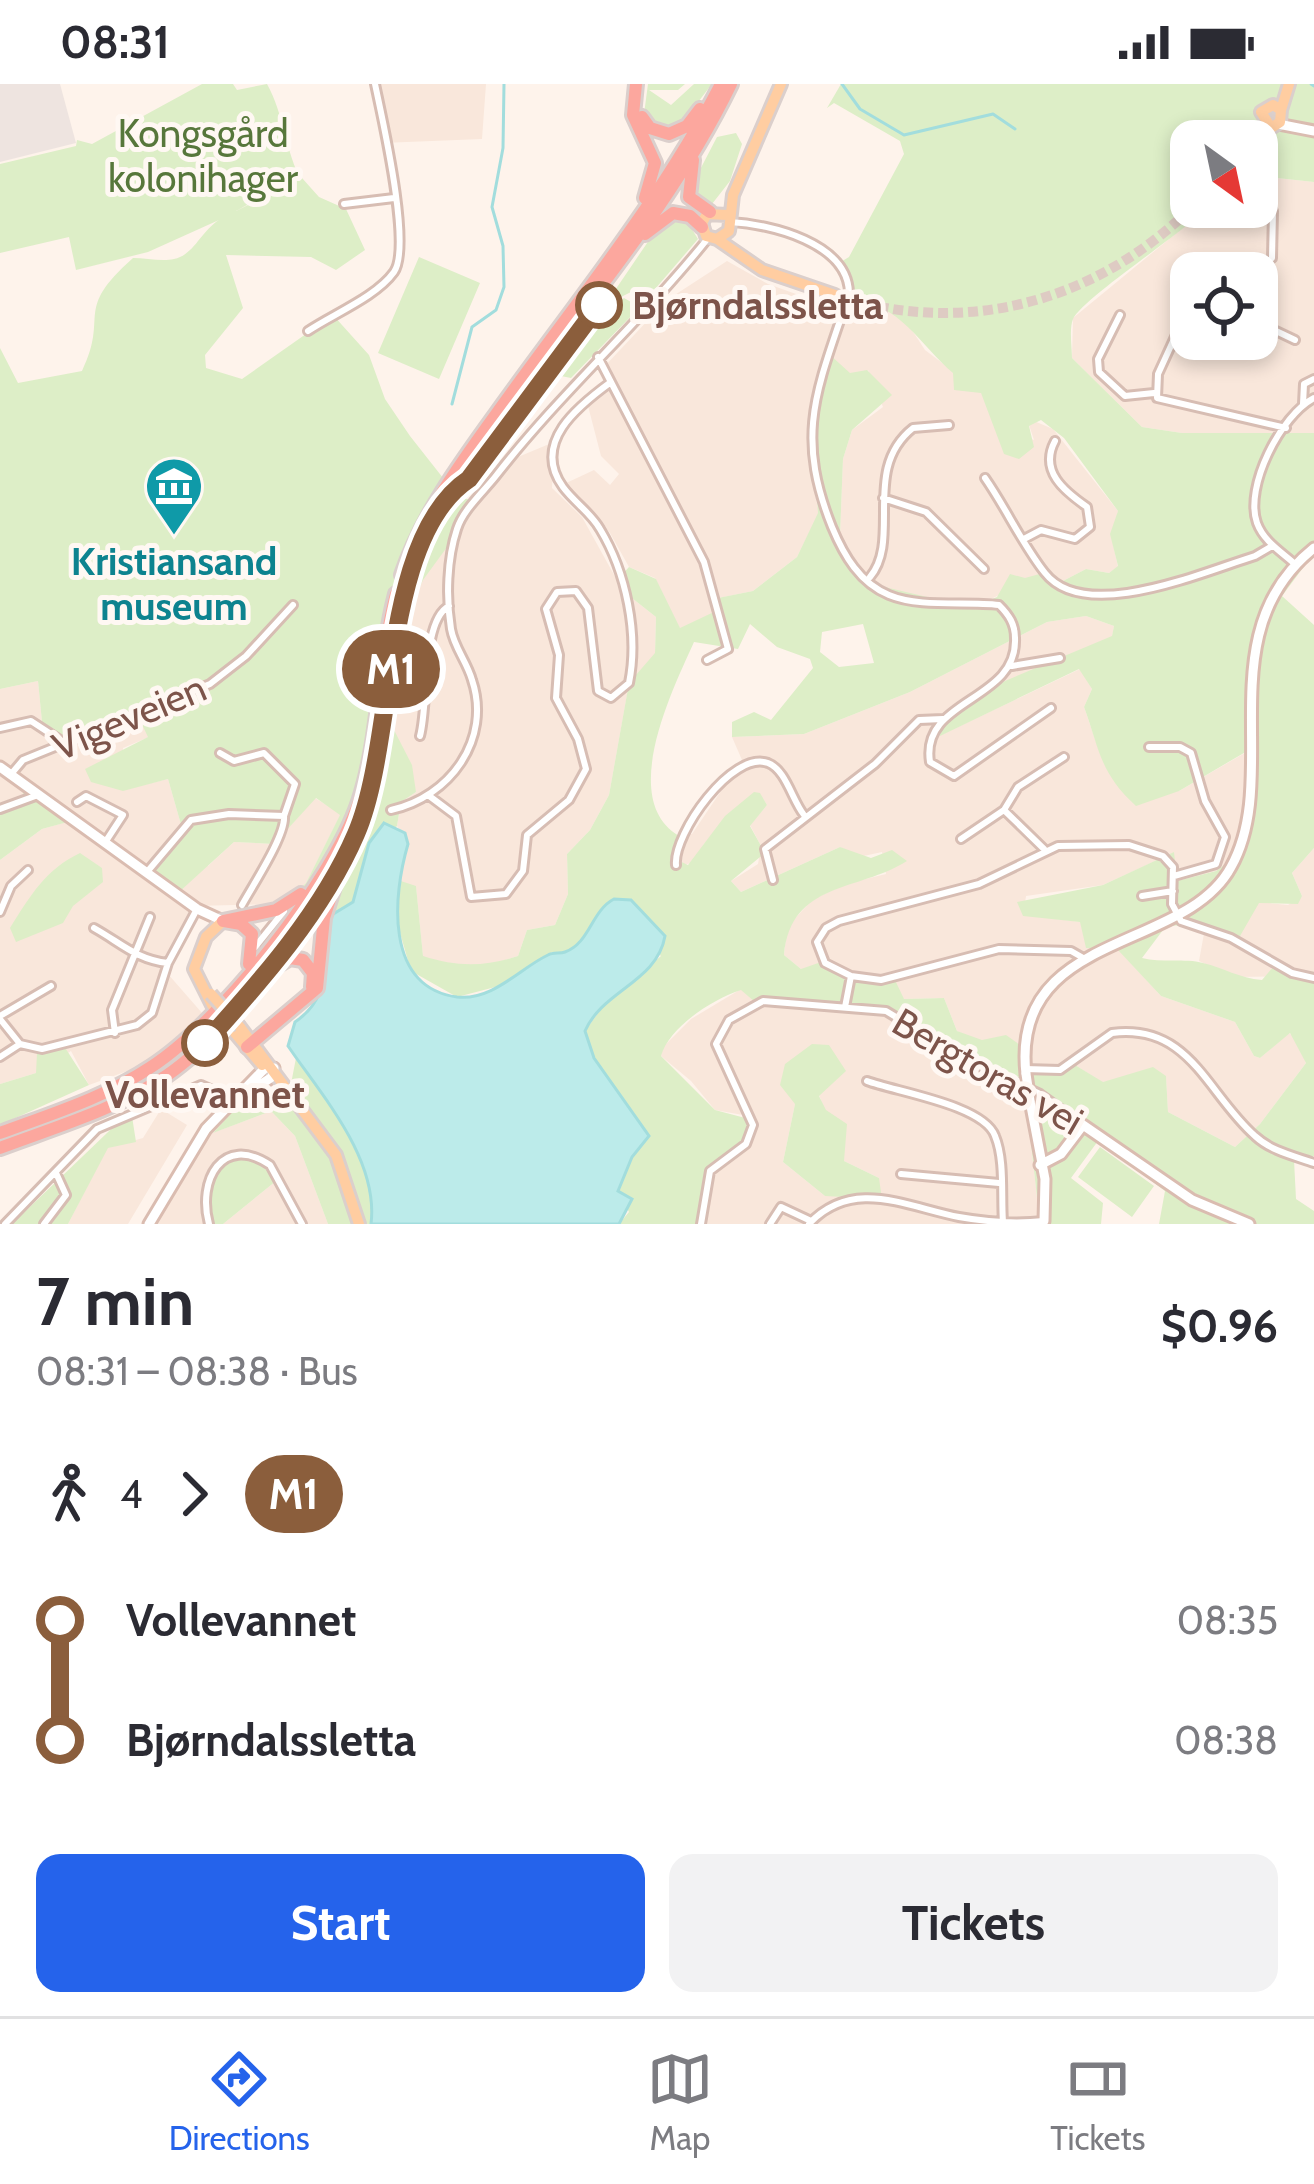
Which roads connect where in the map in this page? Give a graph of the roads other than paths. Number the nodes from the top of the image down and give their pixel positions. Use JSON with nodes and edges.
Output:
{"nodes":[{"id":1,"x":375,"y":84,"type":"edge"},
{"id":2,"x":641,"y":84,"type":"edge"},
{"id":3,"x":720,"y":84,"type":"edge"},
{"id":4,"x":731,"y":84,"type":"edge"},
{"id":5,"x":778,"y":84,"type":"edge"},
{"id":6,"x":1286,"y":84,"type":"edge"},
{"id":7,"x":1275,"y":112,"type":"junction"},
{"id":8,"x":1268,"y":120,"type":"edge"},
{"id":9,"x":1314,"y":130,"type":"edge"},
{"id":10,"x":697,"y":147,"type":"junction"},
{"id":11,"x":394,"y":198,"type":"junction"},
{"id":12,"x":344,"y":204,"type":"dead end"},
{"id":13,"x":722,"y":218,"type":"junction"},
{"id":14,"x":710,"y":234,"type":"junction"},
{"id":15,"x":622,"y":241,"type":"junction"},
{"id":16,"x":620,"y":260,"type":"junction"},
{"id":17,"x":1120,"y":315,"type":"dead end"},
{"id":18,"x":308,"y":331,"type":"dead end"},
{"id":19,"x":1278,"y":332,"type":"edge"},
{"id":20,"x":1295,"y":340,"type":"dead end"},
{"id":21,"x":1170,"y":345,"type":"edge"},
{"id":22,"x":598,"y":357,"type":"junction"},
{"id":23,"x":1314,"y":379,"type":"edge"},
{"id":24,"x":610,"y":382,"type":"junction"},
{"id":25,"x":1154,"y":393,"type":"junction"},
{"id":26,"x":1314,"y":398,"type":"edge"},
{"id":27,"x":1303,"y":404,"type":"junction"},
{"id":28,"x":949,"y":425,"type":"dead end"},
{"id":29,"x":1286,"y":428,"type":"junction"},
{"id":30,"x":1055,"y":441,"type":"dead end"},
{"id":31,"x":986,"y":478,"type":"dead end"},
{"id":32,"x":883,"y":498,"type":"junction"},
{"id":33,"x":1024,"y":539,"type":"junction"},
{"id":34,"x":1272,"y":546,"type":"junction"},
{"id":35,"x":1314,"y":548,"type":"edge"},
{"id":36,"x":1296,"y":565,"type":"junction"},
{"id":37,"x":984,"y":569,"type":"dead end"},
{"id":38,"x":870,"y":578,"type":"junction"},
{"id":39,"x":293,"y":605,"type":"dead end"},
{"id":40,"x":448,"y":606,"type":"junction"},
{"id":41,"x":1060,"y":658,"type":"dead end"},
{"id":42,"x":707,"y":660,"type":"dead end"},
{"id":43,"x":1012,"y":667,"type":"junction"},
{"id":44,"x":1052,"y":708,"type":"dead end"},
{"id":45,"x":943,"y":719,"type":"junction"},
{"id":46,"x":0,"y":728,"type":"edge"},
{"id":47,"x":420,"y":736,"type":"dead end"},
{"id":48,"x":60,"y":740,"type":"dead end"},
{"id":49,"x":1149,"y":747,"type":"dead end"},
{"id":50,"x":220,"y":753,"type":"dead end"},
{"id":51,"x":1064,"y":757,"type":"dead end"},
{"id":52,"x":0,"y":767,"type":"edge"},
{"id":53,"x":12,"y":773,"type":"junction"},
{"id":54,"x":41,"y":794,"type":"junction"},
{"id":55,"x":428,"y":795,"type":"junction"},
{"id":56,"x":77,"y":802,"type":"dead end"},
{"id":57,"x":0,"y":809,"type":"edge"},
{"id":58,"x":391,"y":810,"type":"dead end"},
{"id":59,"x":1004,"y":810,"type":"junction"},
{"id":60,"x":804,"y":815,"type":"junction"},
{"id":61,"x":284,"y":816,"type":"junction"},
{"id":62,"x":961,"y":838,"type":"dead end"},
{"id":63,"x":106,"y":841,"type":"junction"},
{"id":64,"x":1044,"y":849,"type":"junction"},
{"id":65,"x":346,"y":855,"type":"junction"},
{"id":66,"x":676,"y":865,"type":"dead end"},
{"id":67,"x":327,"y":867,"type":"junction"},
{"id":68,"x":28,"y":870,"type":"dead end"},
{"id":69,"x":147,"y":872,"type":"junction"},
{"id":70,"x":1174,"y":876,"type":"junction"},
{"id":71,"x":772,"y":880,"type":"dead end"},
{"id":72,"x":1173,"y":890,"type":"junction"},
{"id":73,"x":1142,"y":896,"type":"dead end"},
{"id":74,"x":290,"y":904,"type":"junction"},
{"id":75,"x":242,"y":905,"type":"dead end"},
{"id":76,"x":197,"y":909,"type":"junction"},
{"id":77,"x":0,"y":912,"type":"edge"},
{"id":78,"x":1174,"y":913,"type":"junction"},
{"id":79,"x":150,"y":917,"type":"dead end"},
{"id":80,"x":217,"y":926,"type":"junction"},
{"id":81,"x":94,"y":928,"type":"dead end"},
{"id":82,"x":254,"y":949,"type":"junction"},
{"id":83,"x":137,"y":958,"type":"junction"},
{"id":84,"x":1085,"y":959,"type":"junction"},
{"id":85,"x":168,"y":963,"type":"junction"},
{"id":86,"x":851,"y":976,"type":"junction"},
{"id":87,"x":1314,"y":978,"type":"edge"},
{"id":88,"x":247,"y":984,"type":"junction"},
{"id":89,"x":51,"y":986,"type":"dead end"},
{"id":90,"x":845,"y":1008,"type":"junction"},
{"id":91,"x":0,"y":1017,"type":"edge"},
{"id":92,"x":115,"y":1033,"type":"junction"},
{"id":93,"x":245,"y":1038,"type":"junction"},
{"id":94,"x":20,"y":1044,"type":"junction"},
{"id":95,"x":0,"y":1057,"type":"edge"},
{"id":96,"x":270,"y":1071,"type":"junction"},
{"id":97,"x":1026,"y":1072,"type":"junction"},
{"id":98,"x":867,"y":1081,"type":"dead end"},
{"id":99,"x":235,"y":1100,"type":"junction"},
{"id":100,"x":1083,"y":1125,"type":"junction"},
{"id":101,"x":0,"y":1133,"type":"edge"},
{"id":102,"x":0,"y":1148,"type":"edge"},
{"id":103,"x":1314,"y":1163,"type":"edge"},
{"id":104,"x":1040,"y":1166,"type":"junction"},
{"id":105,"x":56,"y":1173,"type":"junction"},
{"id":106,"x":901,"y":1174,"type":"dead end"},
{"id":107,"x":999,"y":1184,"type":"junction"},
{"id":108,"x":810,"y":1222,"type":"edge"},
{"id":109,"x":1003,"y":1223,"type":"edge"},
{"id":110,"x":1044,"y":1223,"type":"edge"},
{"id":111,"x":5,"y":1224,"type":"edge"},
{"id":112,"x":44,"y":1224,"type":"edge"},
{"id":113,"x":149,"y":1224,"type":"edge"},
{"id":114,"x":209,"y":1224,"type":"edge"},
{"id":115,"x":302,"y":1224,"type":"edge"},
{"id":116,"x":359,"y":1224,"type":"edge"},
{"id":117,"x":701,"y":1224,"type":"edge"},
{"id":118,"x":770,"y":1224,"type":"edge"},
{"id":119,"x":1249,"y":1224,"type":"edge"}],
"edges":[{"from":1,"to":11,"type":"street"},
{"from":2,"to":3,"type":"highway"},
{"from":2,"to":15,"type":"highway"},
{"from":3,"to":15,"type":"highway"},
{"from":4,"to":10,"type":"highway"},
{"from":5,"to":13,"type":"main road"},
{"from":6,"to":7,"type":"main road"},
{"from":7,"to":8,"type":"main road"},
{"from":7,"to":9,"type":"street"},
{"from":10,"to":13,"type":"highway"},
{"from":10,"to":16,"type":"highway"},
{"from":11,"to":12,"type":"street"},
{"from":11,"to":18,"type":"street"},
{"from":13,"to":14,"type":"main road"},
{"from":13,"to":14,"type":"main road"},
{"from":13,"to":14,"type":"main road"},
{"from":13,"to":38,"type":"street","bridge":true},
{"from":14,"to":16,"type":"highway"},
{"from":14,"to":22,"type":"street"},
{"from":15,"to":67,"type":"highway"},
{"from":16,"to":65,"type":"highway"},
{"from":17,"to":25,"type":"street"},
{"from":19,"to":20,"type":"street"},
{"from":21,"to":25,"type":"street"},
{"from":22,"to":24,"type":"street"},
{"from":22,"to":40,"type":"street"},
{"from":23,"to":27,"type":"street"},
{"from":24,"to":42,"type":"street"},
{"from":24,"to":55,"type":"street"},
{"from":25,"to":29,"type":"street"},
{"from":26,"to":27,"type":"street"},
{"from":27,"to":29,"type":"street"},
{"from":28,"to":32,"type":"street"},
{"from":29,"to":34,"type":"street"},
{"from":30,"to":33,"type":"street"},
{"from":31,"to":33,"type":"street"},
{"from":32,"to":37,"type":"street"},
{"from":32,"to":38,"type":"street"},
{"from":33,"to":34,"type":"street"},
{"from":34,"to":36,"type":"street"},
{"from":35,"to":36,"type":"street"},
{"from":36,"to":78,"type":"street"},
{"from":38,"to":43,"type":"street"},
{"from":39,"to":53,"type":"street","name":"Vigeveien"},
{"from":40,"to":47,"type":"street"},
{"from":40,"to":55,"type":"street"},
{"from":41,"to":43,"type":"street"},
{"from":43,"to":45,"type":"street"},
{"from":44,"to":45,"type":"street"},
{"from":45,"to":60,"type":"street"},
{"from":46,"to":48,"type":"street","name":"Vigeveien"},
{"from":49,"to":70,"type":"street"},
{"from":50,"to":61,"type":"street"},
{"from":51,"to":59,"type":"street"},
{"from":52,"to":53,"type":"street","name":"Vigeveien"},
{"from":53,"to":54,"type":"street","name":"Vigeveien"},
{"from":54,"to":57,"type":"street","name":"Vigeveien"},
{"from":54,"to":63,"type":"street","name":"Vigeveien"},
{"from":55,"to":58,"type":"street"},
{"from":56,"to":63,"type":"street","name":"Vigeveien"},
{"from":59,"to":62,"type":"street"},
{"from":59,"to":64,"type":"street"},
{"from":60,"to":66,"type":"street"},
{"from":60,"to":71,"type":"street"},
{"from":61,"to":69,"type":"street"},
{"from":61,"to":75,"type":"street"},
{"from":63,"to":69,"type":"street","name":"Vigeveien"},
{"from":64,"to":70,"type":"street"},
{"from":64,"to":86,"type":"street"},
{"from":65,"to":88,"type":"highway"},
{"from":65,"to":93,"type":"highway"},
{"from":67,"to":74,"type":"highway"},
{"from":67,"to":88,"type":"highway"},
{"from":68,"to":77,"type":"street"},
{"from":69,"to":76,"type":"street","name":"Vigeveien"},
{"from":70,"to":72,"type":"street"},
{"from":72,"to":73,"type":"street"},
{"from":72,"to":78,"type":"street"},
{"from":74,"to":80,"type":"highway"},
{"from":74,"to":82,"type":"street"},
{"from":76,"to":80,"type":"street","name":"Vigeveien"},
{"from":76,"to":85,"type":"street"},
{"from":78,"to":84,"type":"street"},
{"from":78,"to":87,"type":"street"},
{"from":79,"to":83,"type":"street"},
{"from":80,"to":82,"type":"highway"},
{"from":80,"to":93,"type":"main road","bridge":true},
{"from":81,"to":83,"type":"street"},
{"from":82,"to":88,"type":"highway"},
{"from":83,"to":85,"type":"street"},
{"from":83,"to":92,"type":"street"},
{"from":84,"to":86,"type":"street"},
{"from":84,"to":97,"type":"street"},
{"from":85,"to":92,"type":"street"},
{"from":86,"to":90,"type":"street"},
{"from":88,"to":93,"type":"highway"},
{"from":88,"to":101,"type":"highway"},
{"from":88,"to":102,"type":"highway"},
{"from":89,"to":91,"type":"street"},
{"from":90,"to":100,"type":"street","name":"Bergtoras vei"},
{"from":90,"to":117,"type":"street","name":"Bergtoras vei"},
{"from":91,"to":94,"type":"street"},
{"from":92,"to":94,"type":"street"},
{"from":93,"to":96,"type":"main road"},
{"from":94,"to":95,"type":"street"},
{"from":96,"to":99,"type":"street"},
{"from":96,"to":116,"type":"main road"},
{"from":97,"to":103,"type":"street"},
{"from":97,"to":104,"type":"street","bridge":true},
{"from":98,"to":107,"type":"street"},
{"from":99,"to":105,"type":"street"},
{"from":99,"to":113,"type":"street"},
{"from":100,"to":104,"type":"street"},
{"from":100,"to":119,"type":"street","name":"Bergtoras vei"},
{"from":104,"to":110,"type":"street"},
{"from":105,"to":111,"type":"street"},
{"from":105,"to":112,"type":"street"},
{"from":106,"to":107,"type":"street"},
{"from":107,"to":109,"type":"street"},
{"from":108,"to":109,"type":"street"},
{"from":108,"to":118,"type":"street"},
{"from":109,"to":110,"type":"street"},
{"from":114,"to":115,"type":"street"}]}
